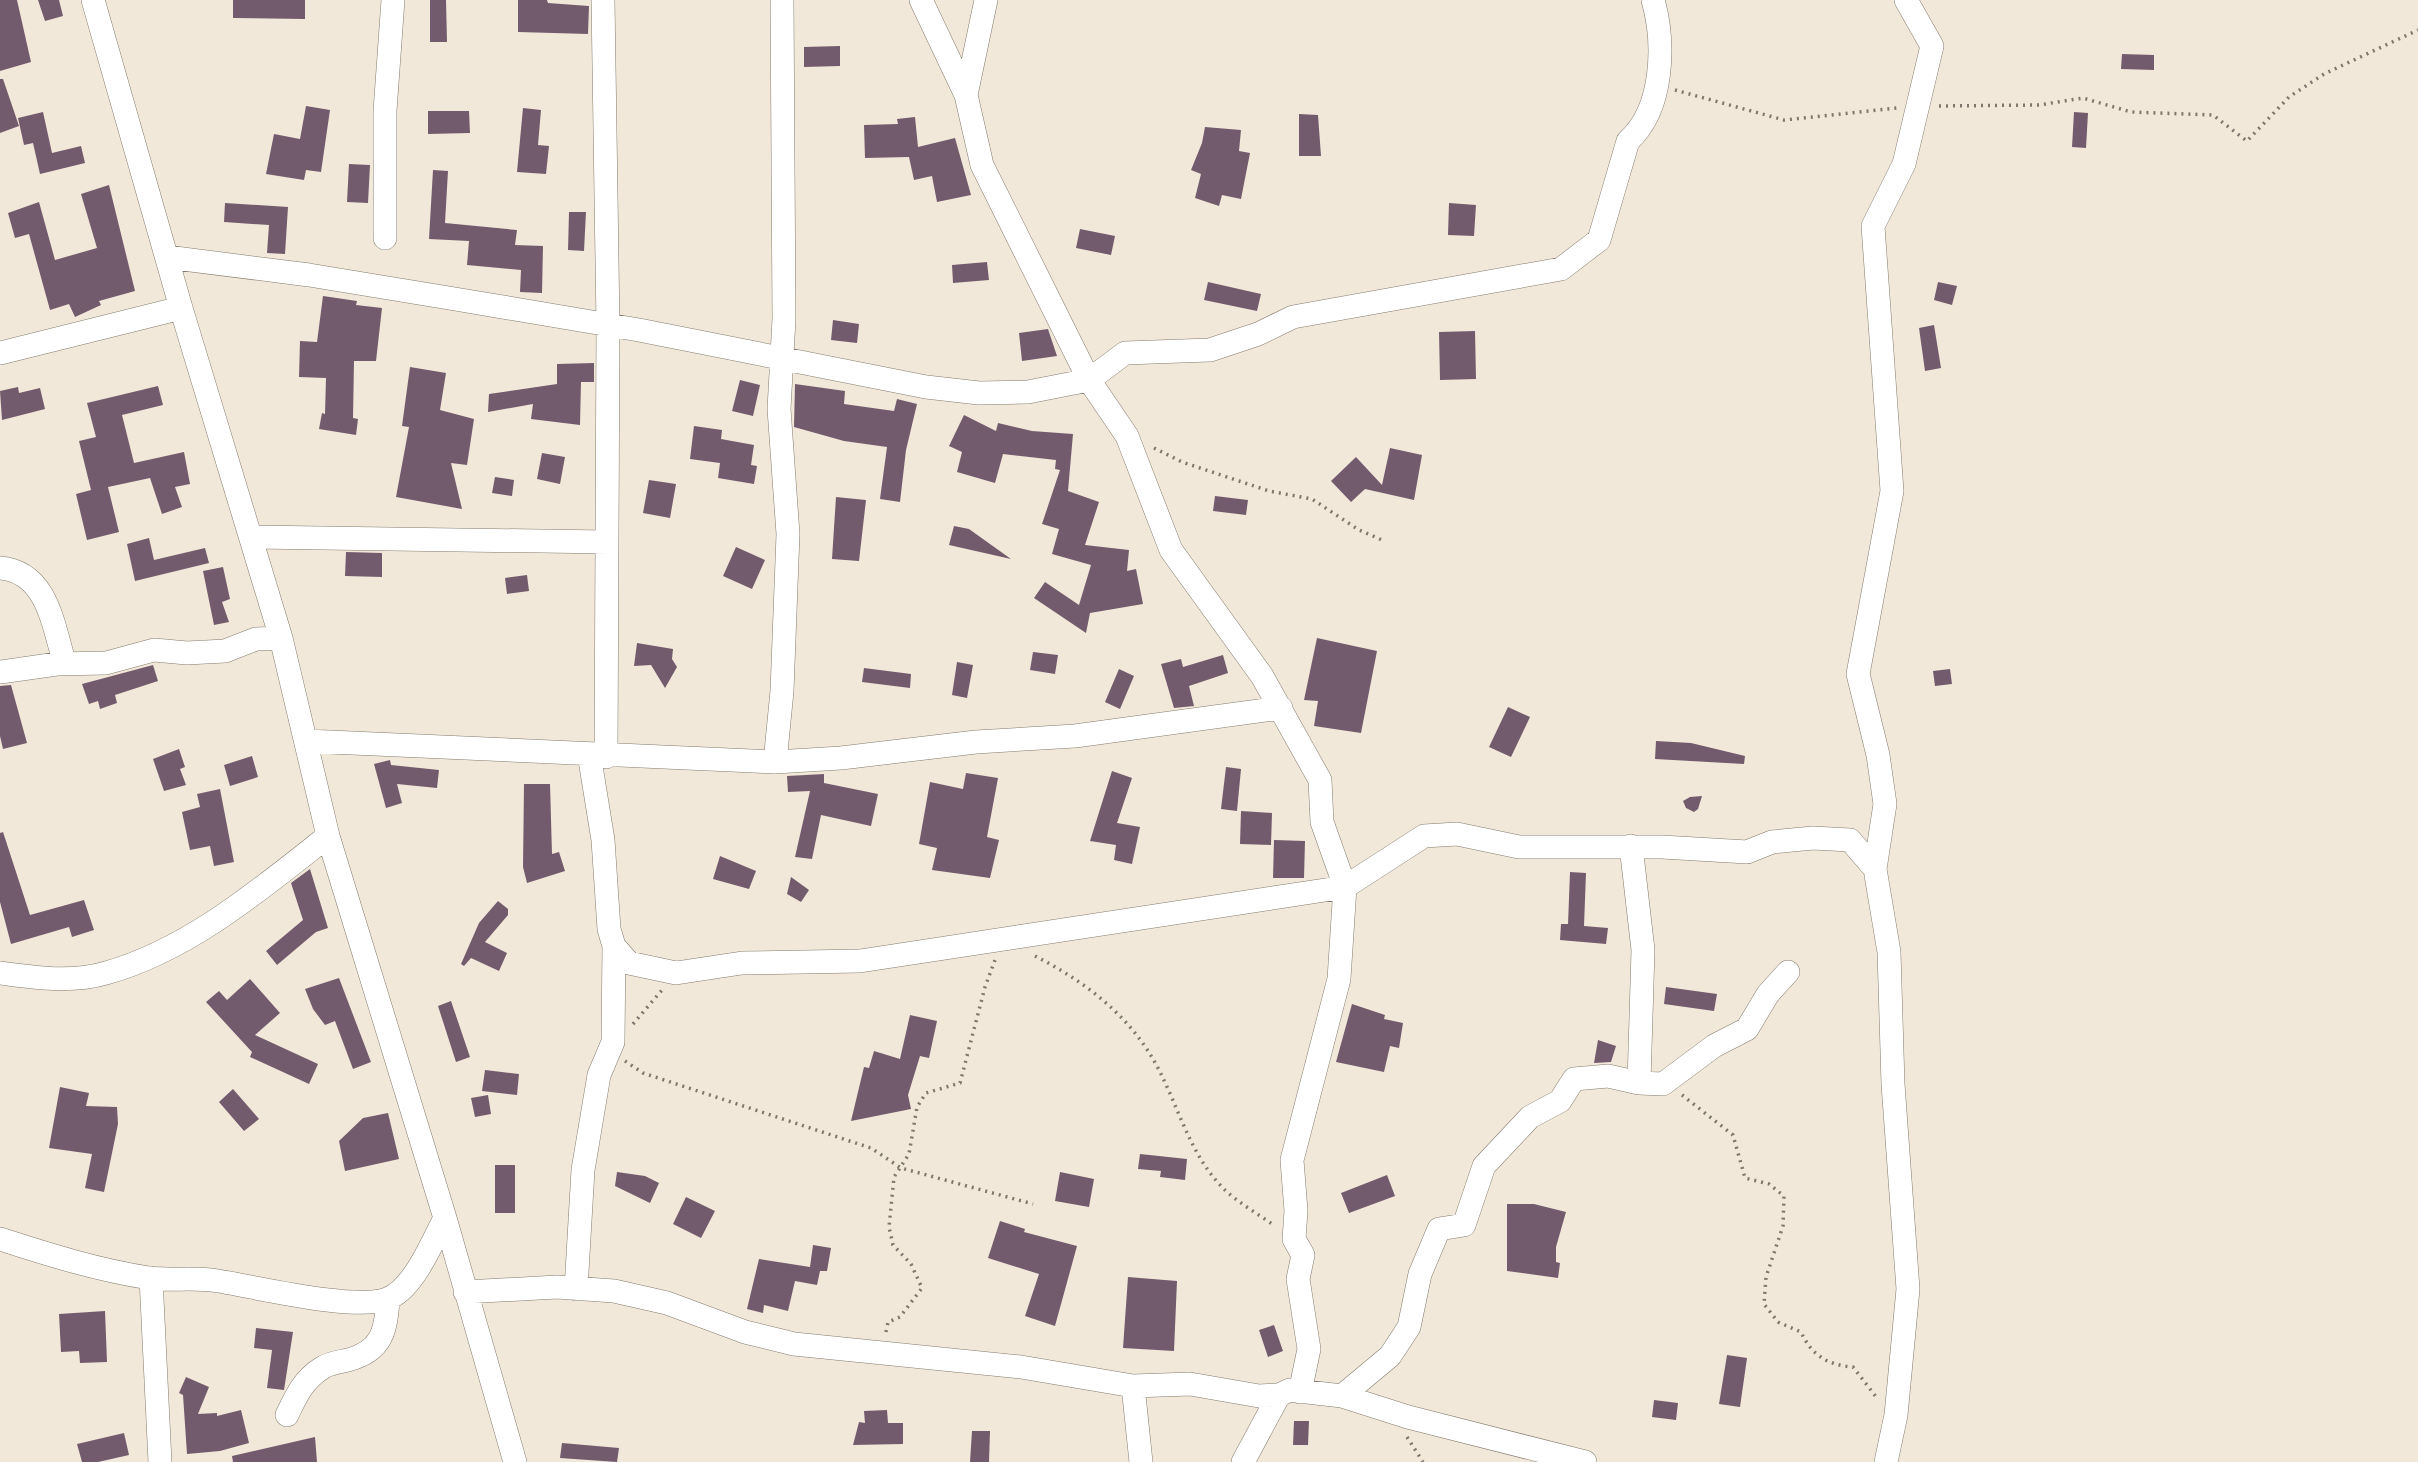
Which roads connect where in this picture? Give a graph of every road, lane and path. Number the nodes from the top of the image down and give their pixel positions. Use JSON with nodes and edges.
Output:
{"nodes":[{"id":1,"x":93,"y":0,"type":"edge"},
{"id":2,"x":393,"y":0,"type":"edge"},
{"id":3,"x":603,"y":0,"type":"edge"},
{"id":4,"x":782,"y":0,"type":"edge"},
{"id":5,"x":920,"y":0,"type":"edge"},
{"id":6,"x":986,"y":0,"type":"edge"},
{"id":7,"x":1653,"y":0,"type":"edge"},
{"id":8,"x":1906,"y":0,"type":"edge"},
{"id":9,"x":2418,"y":30,"type":"edge"},
{"id":10,"x":1657,"y":85,"type":"junction"},
{"id":11,"x":967,"y":94,"type":"junction"},
{"id":12,"x":1919,"y":107,"type":"junction"},
{"id":13,"x":384,"y":238,"type":"dead end"},
{"id":14,"x":167,"y":257,"type":"junction"},
{"id":15,"x":181,"y":308,"type":"junction"},
{"id":16,"x":608,"y":325,"type":"junction"},
{"id":17,"x":0,"y":353,"type":"edge"},
{"id":18,"x":780,"y":359,"type":"junction"},
{"id":19,"x":1089,"y":380,"type":"junction"},
{"id":20,"x":1126,"y":436,"type":"junction"},
{"id":21,"x":251,"y":537,"type":"junction"},
{"id":22,"x":1382,"y":540,"type":"dead end"},
{"id":23,"x":607,"y":542,"type":"junction"},
{"id":24,"x":0,"y":568,"type":"edge"},
{"id":25,"x":281,"y":638,"type":"junction"},
{"id":26,"x":65,"y":664,"type":"junction"},
{"id":27,"x":0,"y":672,"type":"edge"},
{"id":28,"x":1281,"y":708,"type":"junction"},
{"id":29,"x":307,"y":741,"type":"junction"},
{"id":30,"x":598,"y":755,"type":"junction"},
{"id":31,"x":775,"y":762,"type":"junction"},
{"id":32,"x":328,"y":836,"type":"junction"},
{"id":33,"x":1631,"y":846,"type":"junction"},
{"id":34,"x":1875,"y":869,"type":"junction"},
{"id":35,"x":1345,"y":887,"type":"junction"},
{"id":36,"x":1003,"y":940,"type":"junction"},
{"id":37,"x":614,"y":946,"type":"junction"},
{"id":38,"x":1788,"y":972,"type":"dead end"},
{"id":39,"x":676,"y":973,"type":"junction"},
{"id":40,"x":0,"y":974,"type":"edge"},
{"id":41,"x":613,"y":1042,"type":"junction"},
{"id":42,"x":1639,"y":1083,"type":"junction"},
{"id":43,"x":1663,"y":1084,"type":"junction"},
{"id":44,"x":901,"y":1168,"type":"junction"},
{"id":45,"x":1033,"y":1204,"type":"dead end"},
{"id":46,"x":445,"y":1218,"type":"junction"},
{"id":47,"x":0,"y":1239,"type":"edge"},
{"id":48,"x":1294,"y":1239,"type":"junction"},
{"id":49,"x":150,"y":1278,"type":"junction"},
{"id":50,"x":576,"y":1289,"type":"junction"},
{"id":51,"x":465,"y":1292,"type":"junction"},
{"id":52,"x":388,"y":1299,"type":"junction"},
{"id":53,"x":883,"y":1352,"type":"junction"},
{"id":54,"x":1133,"y":1386,"type":"junction"},
{"id":55,"x":1289,"y":1394,"type":"junction"},
{"id":56,"x":1342,"y":1396,"type":"junction"},
{"id":57,"x":287,"y":1415,"type":"dead end"},
{"id":58,"x":1896,"y":1415,"type":"junction"},
{"id":59,"x":160,"y":1462,"type":"edge"},
{"id":60,"x":515,"y":1462,"type":"edge"},
{"id":61,"x":1141,"y":1462,"type":"edge"},
{"id":62,"x":1243,"y":1462,"type":"edge"},
{"id":63,"x":1585,"y":1462,"type":"edge"},
{"id":64,"x":1886,"y":1462,"type":"edge"}],
"edges":[{"from":1,"to":14,"type":"street"},
{"from":2,"to":13,"type":"street"},
{"from":3,"to":16,"type":"street"},
{"from":4,"to":18,"type":"street"},
{"from":5,"to":11,"type":"street"},
{"from":6,"to":11,"type":"street"},
{"from":7,"to":10,"type":"street"},
{"from":8,"to":12,"type":"street"},
{"from":9,"to":12,"type":"path"},
{"from":10,"to":12,"type":"path"},
{"from":10,"to":19,"type":"street"},
{"from":11,"to":19,"type":"street"},
{"from":12,"to":34,"type":"street"},
{"from":14,"to":15,"type":"street"},
{"from":14,"to":16,"type":"street"},
{"from":15,"to":17,"type":"street"},
{"from":15,"to":21,"type":"street"},
{"from":16,"to":18,"type":"street"},
{"from":16,"to":23,"type":"street"},
{"from":18,"to":19,"type":"street"},
{"from":18,"to":31,"type":"street"},
{"from":19,"to":20,"type":"street"},
{"from":20,"to":22,"type":"path"},
{"from":20,"to":28,"type":"street"},
{"from":21,"to":23,"type":"street"},
{"from":21,"to":25,"type":"street"},
{"from":23,"to":30,"type":"street"},
{"from":24,"to":26,"type":"street"},
{"from":25,"to":26,"type":"street"},
{"from":25,"to":29,"type":"street"},
{"from":26,"to":27,"type":"street"},
{"from":28,"to":31,"type":"street"},
{"from":28,"to":35,"type":"street"},
{"from":29,"to":30,"type":"street"},
{"from":29,"to":32,"type":"street"},
{"from":30,"to":31,"type":"street"},
{"from":30,"to":37,"type":"street"},
{"from":32,"to":40,"type":"street"},
{"from":32,"to":46,"type":"street"},
{"from":33,"to":34,"type":"street"},
{"from":33,"to":35,"type":"street"},
{"from":33,"to":42,"type":"street"},
{"from":34,"to":58,"type":"street"},
{"from":35,"to":36,"type":"street"},
{"from":35,"to":48,"type":"street"},
{"from":36,"to":39,"type":"street"},
{"from":36,"to":44,"type":"path"},
{"from":36,"to":48,"type":"path"},
{"from":37,"to":39,"type":"street"},
{"from":37,"to":41,"type":"street"},
{"from":38,"to":43,"type":"street"},
{"from":39,"to":41,"type":"path"},
{"from":41,"to":44,"type":"path"},
{"from":41,"to":50,"type":"street"},
{"from":42,"to":43,"type":"street"},
{"from":42,"to":56,"type":"street"},
{"from":43,"to":58,"type":"path"},
{"from":44,"to":45,"type":"path"},
{"from":44,"to":53,"type":"path"},
{"from":46,"to":51,"type":"street"},
{"from":46,"to":52,"type":"street"},
{"from":47,"to":49,"type":"street"},
{"from":48,"to":55,"type":"street"},
{"from":49,"to":52,"type":"street"},
{"from":49,"to":59,"type":"street"},
{"from":50,"to":51,"type":"street"},
{"from":50,"to":53,"type":"street"},
{"from":51,"to":60,"type":"street"},
{"from":52,"to":57,"type":"street"},
{"from":53,"to":54,"type":"street"},
{"from":54,"to":55,"type":"street"},
{"from":54,"to":61,"type":"street"},
{"from":55,"to":56,"type":"street"},
{"from":55,"to":62,"type":"street"},
{"from":56,"to":63,"type":"street"},
{"from":58,"to":64,"type":"street"}]}
